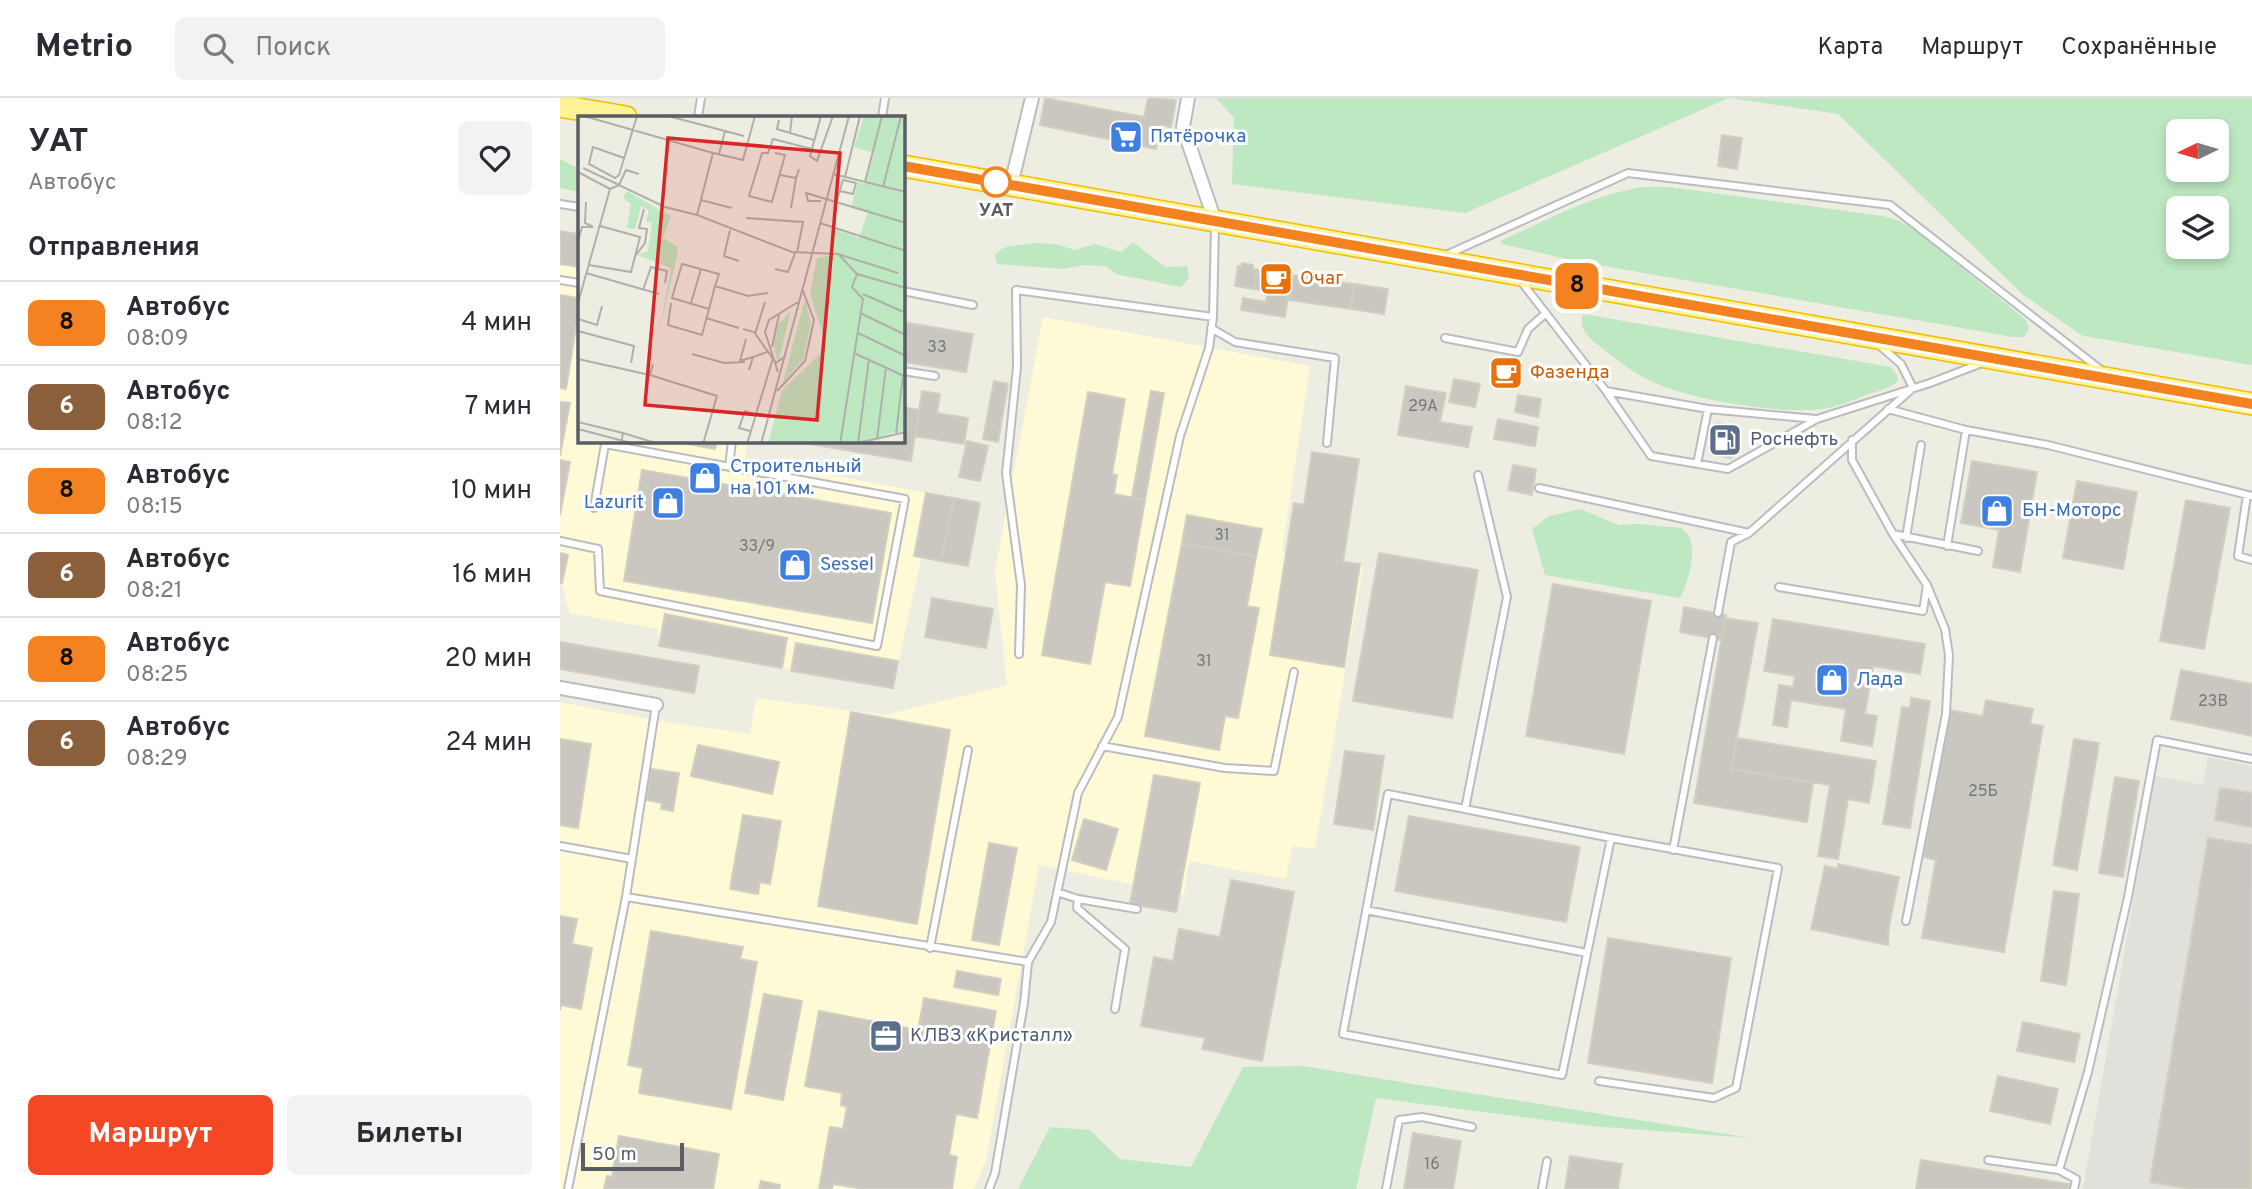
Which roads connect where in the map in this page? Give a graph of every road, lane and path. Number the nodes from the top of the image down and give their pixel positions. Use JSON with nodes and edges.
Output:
{"nodes":[{"id":1,"x":701,"y":98,"type":"edge"},
{"id":2,"x":885,"y":98,"type":"edge"},
{"id":3,"x":1032,"y":98,"type":"edge"},
{"id":4,"x":1188,"y":98,"type":"edge"},
{"id":5,"x":560,"y":106,"type":"edge"},
{"id":6,"x":620,"y":116,"type":"edge"},
{"id":7,"x":698,"y":116,"type":"edge"},
{"id":8,"x":882,"y":116,"type":"edge"},
{"id":9,"x":905,"y":166,"type":"edge"},
{"id":10,"x":1011,"y":185,"type":"junction"},
{"id":11,"x":560,"y":204,"type":"edge"},
{"id":12,"x":578,"y":208,"type":"edge"},
{"id":13,"x":1215,"y":221,"type":"junction"},
{"id":14,"x":1433,"y":260,"type":"junction"},
{"id":15,"x":1517,"y":275,"type":"junction"},
{"id":16,"x":560,"y":280,"type":"edge"},
{"id":17,"x":578,"y":283,"type":"edge"},
{"id":18,"x":905,"y":291,"type":"edge"},
{"id":19,"x":973,"y":305,"type":"dead end"},
{"id":20,"x":1546,"y":313,"type":"junction"},
{"id":21,"x":1213,"y":317,"type":"junction"},
{"id":22,"x":1211,"y":328,"type":"junction"},
{"id":23,"x":1870,"y":337,"type":"junction"},
{"id":24,"x":1445,"y":338,"type":"dead end"},
{"id":25,"x":1993,"y":359,"type":"junction"},
{"id":26,"x":905,"y":371,"type":"edge"},
{"id":27,"x":935,"y":376,"type":"dead end"},
{"id":28,"x":2113,"y":380,"type":"junction"},
{"id":29,"x":1913,"y":388,"type":"junction"},
{"id":30,"x":1606,"y":391,"type":"junction"},
{"id":31,"x":2252,"y":404,"type":"edge"},
{"id":32,"x":1707,"y":409,"type":"junction"},
{"id":33,"x":1888,"y":409,"type":"junction"},
{"id":34,"x":1817,"y":419,"type":"junction"},
{"id":35,"x":1966,"y":430,"type":"junction"},
{"id":36,"x":1852,"y":440,"type":"junction"},
{"id":37,"x":732,"y":443,"type":"edge"},
{"id":38,"x":1327,"y":443,"type":"dead end"},
{"id":39,"x":1921,"y":445,"type":"dead end"},
{"id":40,"x":1697,"y":464,"type":"junction"},
{"id":41,"x":729,"y":467,"type":"junction"},
{"id":42,"x":1478,"y":475,"type":"dead end"},
{"id":43,"x":1539,"y":488,"type":"dead end"},
{"id":44,"x":2250,"y":495,"type":"edge"},
{"id":45,"x":594,"y":508,"type":"dead end"},
{"id":46,"x":1749,"y":533,"type":"junction"},
{"id":47,"x":1893,"y":534,"type":"junction"},
{"id":48,"x":1906,"y":538,"type":"junction"},
{"id":49,"x":560,"y":541,"type":"edge"},
{"id":50,"x":1948,"y":545,"type":"junction"},
{"id":51,"x":1978,"y":551,"type":"dead end"},
{"id":52,"x":2252,"y":560,"type":"edge"},
{"id":53,"x":1927,"y":584,"type":"junction"},
{"id":54,"x":1779,"y":587,"type":"dead end"},
{"id":55,"x":1718,"y":613,"type":"dead end"},
{"id":56,"x":1713,"y":638,"type":"dead end"},
{"id":57,"x":1019,"y":654,"type":"dead end"},
{"id":58,"x":1294,"y":672,"type":"dead end"},
{"id":59,"x":560,"y":688,"type":"edge"},
{"id":60,"x":656,"y":705,"type":"joint"},
{"id":61,"x":1102,"y":746,"type":"junction"},
{"id":62,"x":968,"y":750,"type":"dead end"},
{"id":63,"x":2252,"y":759,"type":"edge"},
{"id":64,"x":1465,"y":809,"type":"junction"},
{"id":65,"x":1611,"y":838,"type":"junction"},
{"id":66,"x":560,"y":846,"type":"edge"},
{"id":67,"x":1673,"y":850,"type":"junction"},
{"id":68,"x":632,"y":859,"type":"junction"},
{"id":69,"x":1057,"y":892,"type":"junction"},
{"id":70,"x":626,"y":897,"type":"junction"},
{"id":71,"x":1077,"y":899,"type":"junction"},
{"id":72,"x":1137,"y":909,"type":"dead end"},
{"id":73,"x":1366,"y":910,"type":"junction"},
{"id":74,"x":1906,"y":921,"type":"dead end"},
{"id":75,"x":930,"y":948,"type":"junction"},
{"id":76,"x":1587,"y":953,"type":"junction"},
{"id":77,"x":1028,"y":962,"type":"junction"},
{"id":78,"x":1115,"y":1009,"type":"dead end"},
{"id":79,"x":1599,"y":1081,"type":"dead end"},
{"id":80,"x":1472,"y":1127,"type":"dead end"},
{"id":81,"x":1988,"y":1160,"type":"dead end"},
{"id":82,"x":1547,"y":1161,"type":"dead end"},
{"id":83,"x":2059,"y":1170,"type":"junction"},
{"id":84,"x":568,"y":1189,"type":"edge"},
{"id":85,"x":989,"y":1189,"type":"edge"},
{"id":86,"x":1386,"y":1189,"type":"edge"},
{"id":87,"x":1542,"y":1189,"type":"edge"},
{"id":88,"x":2074,"y":1189,"type":"edge"}],
"edges":[{"from":1,"to":7,"type":"lane"},
{"from":2,"to":8,"type":"lane"},
{"from":3,"to":10,"type":"street"},
{"from":4,"to":13,"type":"street"},
{"from":5,"to":6,"type":"highway"},
{"from":9,"to":10,"type":"highway"},
{"from":10,"to":13,"type":"highway"},
{"from":11,"to":12,"type":"lane"},
{"from":13,"to":14,"type":"highway"},
{"from":13,"to":21,"type":"lane"},
{"from":14,"to":15,"type":"highway"},
{"from":14,"to":28,"type":"lane"},
{"from":15,"to":20,"type":"lane"},
{"from":15,"to":23,"type":"highway"},
{"from":16,"to":17,"type":"lane"},
{"from":18,"to":19,"type":"lane"},
{"from":20,"to":24,"type":"lane"},
{"from":20,"to":30,"type":"lane"},
{"from":21,"to":22,"type":"lane"},
{"from":21,"to":57,"type":"lane"},
{"from":22,"to":38,"type":"lane"},
{"from":22,"to":61,"type":"lane"},
{"from":23,"to":25,"type":"highway"},
{"from":23,"to":29,"type":"lane"},
{"from":25,"to":28,"type":"highway"},
{"from":25,"to":29,"type":"lane"},
{"from":26,"to":27,"type":"lane"},
{"from":28,"to":31,"type":"highway"},
{"from":29,"to":33,"type":"lane"},
{"from":29,"to":34,"type":"lane"},
{"from":30,"to":32,"type":"lane"},
{"from":30,"to":40,"type":"lane"},
{"from":32,"to":34,"type":"lane"},
{"from":32,"to":40,"type":"lane"},
{"from":33,"to":35,"type":"lane"},
{"from":33,"to":36,"type":"lane"},
{"from":34,"to":40,"type":"lane"},
{"from":35,"to":44,"type":"lane"},
{"from":35,"to":50,"type":"lane"},
{"from":36,"to":46,"type":"lane"},
{"from":36,"to":47,"type":"lane"},
{"from":37,"to":41,"type":"lane"},
{"from":39,"to":48,"type":"lane"},
{"from":41,"to":45,"type":"lane"},
{"from":41,"to":49,"type":"lane"},
{"from":42,"to":64,"type":"lane"},
{"from":43,"to":46,"type":"lane"},
{"from":44,"to":52,"type":"lane"},
{"from":46,"to":55,"type":"lane"},
{"from":47,"to":48,"type":"lane"},
{"from":47,"to":53,"type":"lane"},
{"from":48,"to":50,"type":"lane"},
{"from":50,"to":51,"type":"lane"},
{"from":53,"to":54,"type":"lane"},
{"from":53,"to":74,"type":"lane"},
{"from":56,"to":67,"type":"lane"},
{"from":58,"to":61,"type":"lane"},
{"from":59,"to":60,"type":"street"},
{"from":60,"to":68,"type":"lane"},
{"from":61,"to":69,"type":"lane"},
{"from":62,"to":75,"type":"lane"},
{"from":63,"to":83,"type":"lane"},
{"from":64,"to":65,"type":"lane"},
{"from":64,"to":73,"type":"lane"},
{"from":65,"to":67,"type":"lane"},
{"from":65,"to":76,"type":"lane"},
{"from":66,"to":68,"type":"lane"},
{"from":67,"to":79,"type":"lane"},
{"from":68,"to":70,"type":"lane"},
{"from":69,"to":71,"type":"lane"},
{"from":69,"to":77,"type":"lane"},
{"from":70,"to":75,"type":"lane"},
{"from":70,"to":84,"type":"lane"},
{"from":71,"to":72,"type":"lane"},
{"from":71,"to":78,"type":"lane"},
{"from":73,"to":76,"type":"lane"},
{"from":73,"to":76,"type":"lane"},
{"from":75,"to":77,"type":"lane"},
{"from":77,"to":85,"type":"lane"},
{"from":80,"to":86,"type":"lane"},
{"from":81,"to":83,"type":"lane"},
{"from":82,"to":87,"type":"lane"},
{"from":83,"to":88,"type":"lane"}]}
